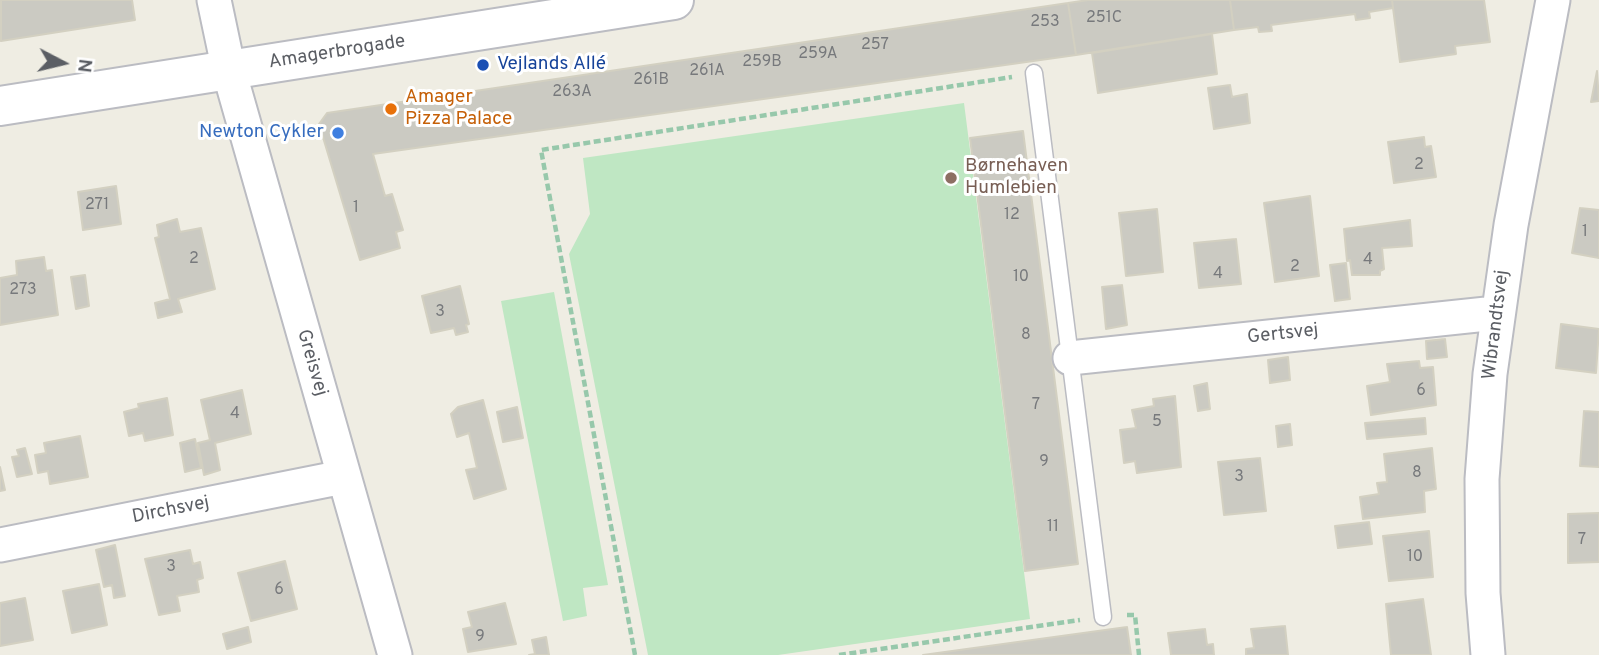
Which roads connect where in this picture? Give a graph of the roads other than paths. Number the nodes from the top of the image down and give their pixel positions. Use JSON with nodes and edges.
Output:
{"nodes":[{"id":1,"x":214,"y":0,"type":"edge"},
{"id":2,"x":674,"y":0,"type":"edge"},
{"id":3,"x":1553,"y":0,"type":"edge"},
{"id":4,"x":615,"y":4,"type":"edge"},
{"id":5,"x":229,"y":71,"type":"junction"},
{"id":6,"x":1034,"y":73,"type":"road end"},
{"id":7,"x":0,"y":106,"type":"edge"},
{"id":8,"x":1496,"y":313,"type":"junction"},
{"id":9,"x":1070,"y":358,"type":"junction"},
{"id":10,"x":343,"y":477,"type":"junction"},
{"id":11,"x":0,"y":545,"type":"edge"},
{"id":12,"x":1103,"y":617,"type":"road end"},
{"id":13,"x":395,"y":655,"type":"edge"},
{"id":14,"x":1488,"y":655,"type":"edge"}],
"edges":[{"from":1,"to":5,"type":"street"},
{"from":2,"to":4,"type":"street","name":"Amagerbrogade"},
{"from":3,"to":8,"type":"street","name":"Wibrandtsvej"},
{"from":4,"to":5,"type":"street","name":"Amagerbrogade"},
{"from":5,"to":7,"type":"street","name":"Amagerbrogade"},
{"from":5,"to":10,"type":"street","name":"Greisvej"},
{"from":6,"to":9,"type":"lane"},
{"from":8,"to":9,"type":"street","name":"Gertsvej"},
{"from":8,"to":14,"type":"street","name":"Wibrandtsvej"},
{"from":9,"to":12,"type":"lane"},
{"from":10,"to":11,"type":"street","name":"Dirchsvej"},
{"from":10,"to":13,"type":"street","name":"Greisvej"}]}
